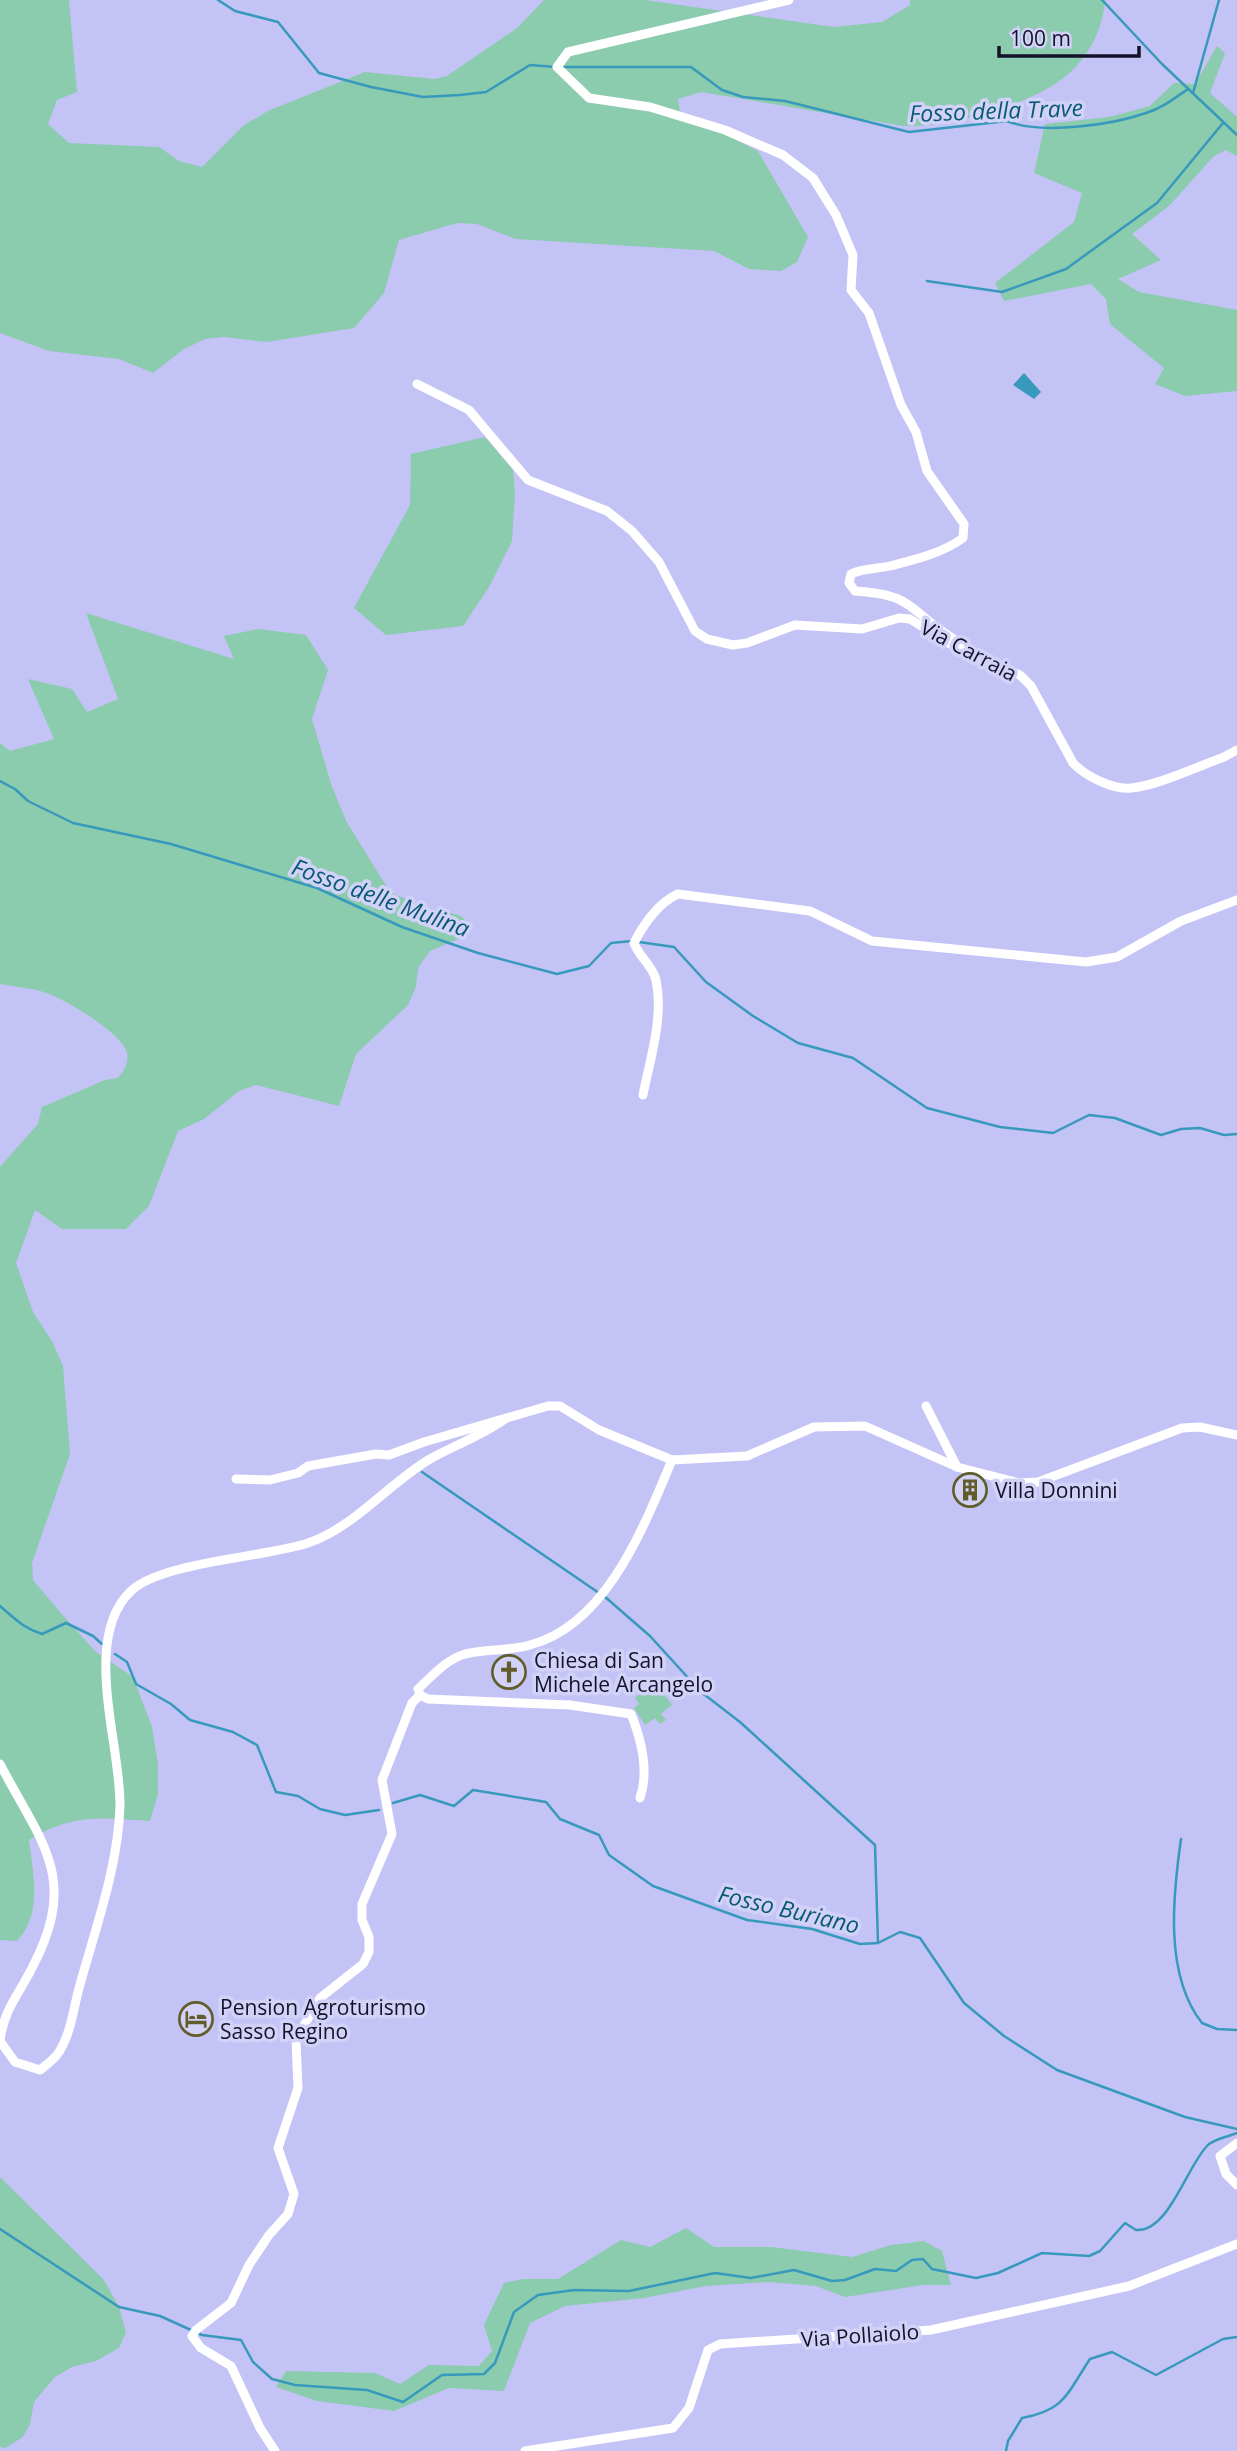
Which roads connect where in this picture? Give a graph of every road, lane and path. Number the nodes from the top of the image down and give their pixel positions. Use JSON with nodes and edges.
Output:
{"nodes":[{"id":1,"x":789,"y":0,"type":"edge"},
{"id":2,"x":417,"y":384,"type":"dead end"},
{"id":3,"x":977,"y":654,"type":"junction"},
{"id":4,"x":1237,"y":750,"type":"edge"},
{"id":5,"x":1237,"y":900,"type":"edge"},
{"id":6,"x":643,"y":1095,"type":"dead end"},
{"id":7,"x":926,"y":1406,"type":"dead end"},
{"id":8,"x":505,"y":1419,"type":"junction"},
{"id":9,"x":1237,"y":1436,"type":"edge"},
{"id":10,"x":672,"y":1460,"type":"junction"},
{"id":11,"x":957,"y":1467,"type":"junction"},
{"id":12,"x":236,"y":1479,"type":"dead end"},
{"id":13,"x":420,"y":1695,"type":"junction"},
{"id":14,"x":0,"y":1764,"type":"edge"},
{"id":15,"x":640,"y":1798,"type":"dead end"},
{"id":16,"x":1237,"y":2143,"type":"edge"},
{"id":17,"x":1237,"y":2185,"type":"edge"},
{"id":18,"x":1237,"y":2244,"type":"edge"},
{"id":19,"x":275,"y":2451,"type":"edge"},
{"id":20,"x":525,"y":2451,"type":"edge"}],
"edges":[{"from":1,"to":3,"type":"street"},
{"from":2,"to":3,"type":"street","name":"Via Carraia"},
{"from":3,"to":4,"type":"street","name":"Via Carraia"},
{"from":5,"to":6,"type":"street"},
{"from":7,"to":11,"type":"street"},
{"from":8,"to":10,"type":"street"},
{"from":8,"to":12,"type":"street"},
{"from":8,"to":14,"type":"street"},
{"from":9,"to":11,"type":"street"},
{"from":10,"to":11,"type":"street"},
{"from":10,"to":13,"type":"street"},
{"from":13,"to":15,"type":"street"},
{"from":13,"to":19,"type":"street"},
{"from":16,"to":17,"type":"street"},
{"from":18,"to":20,"type":"street","name":"Via Pollaiolo"}]}
